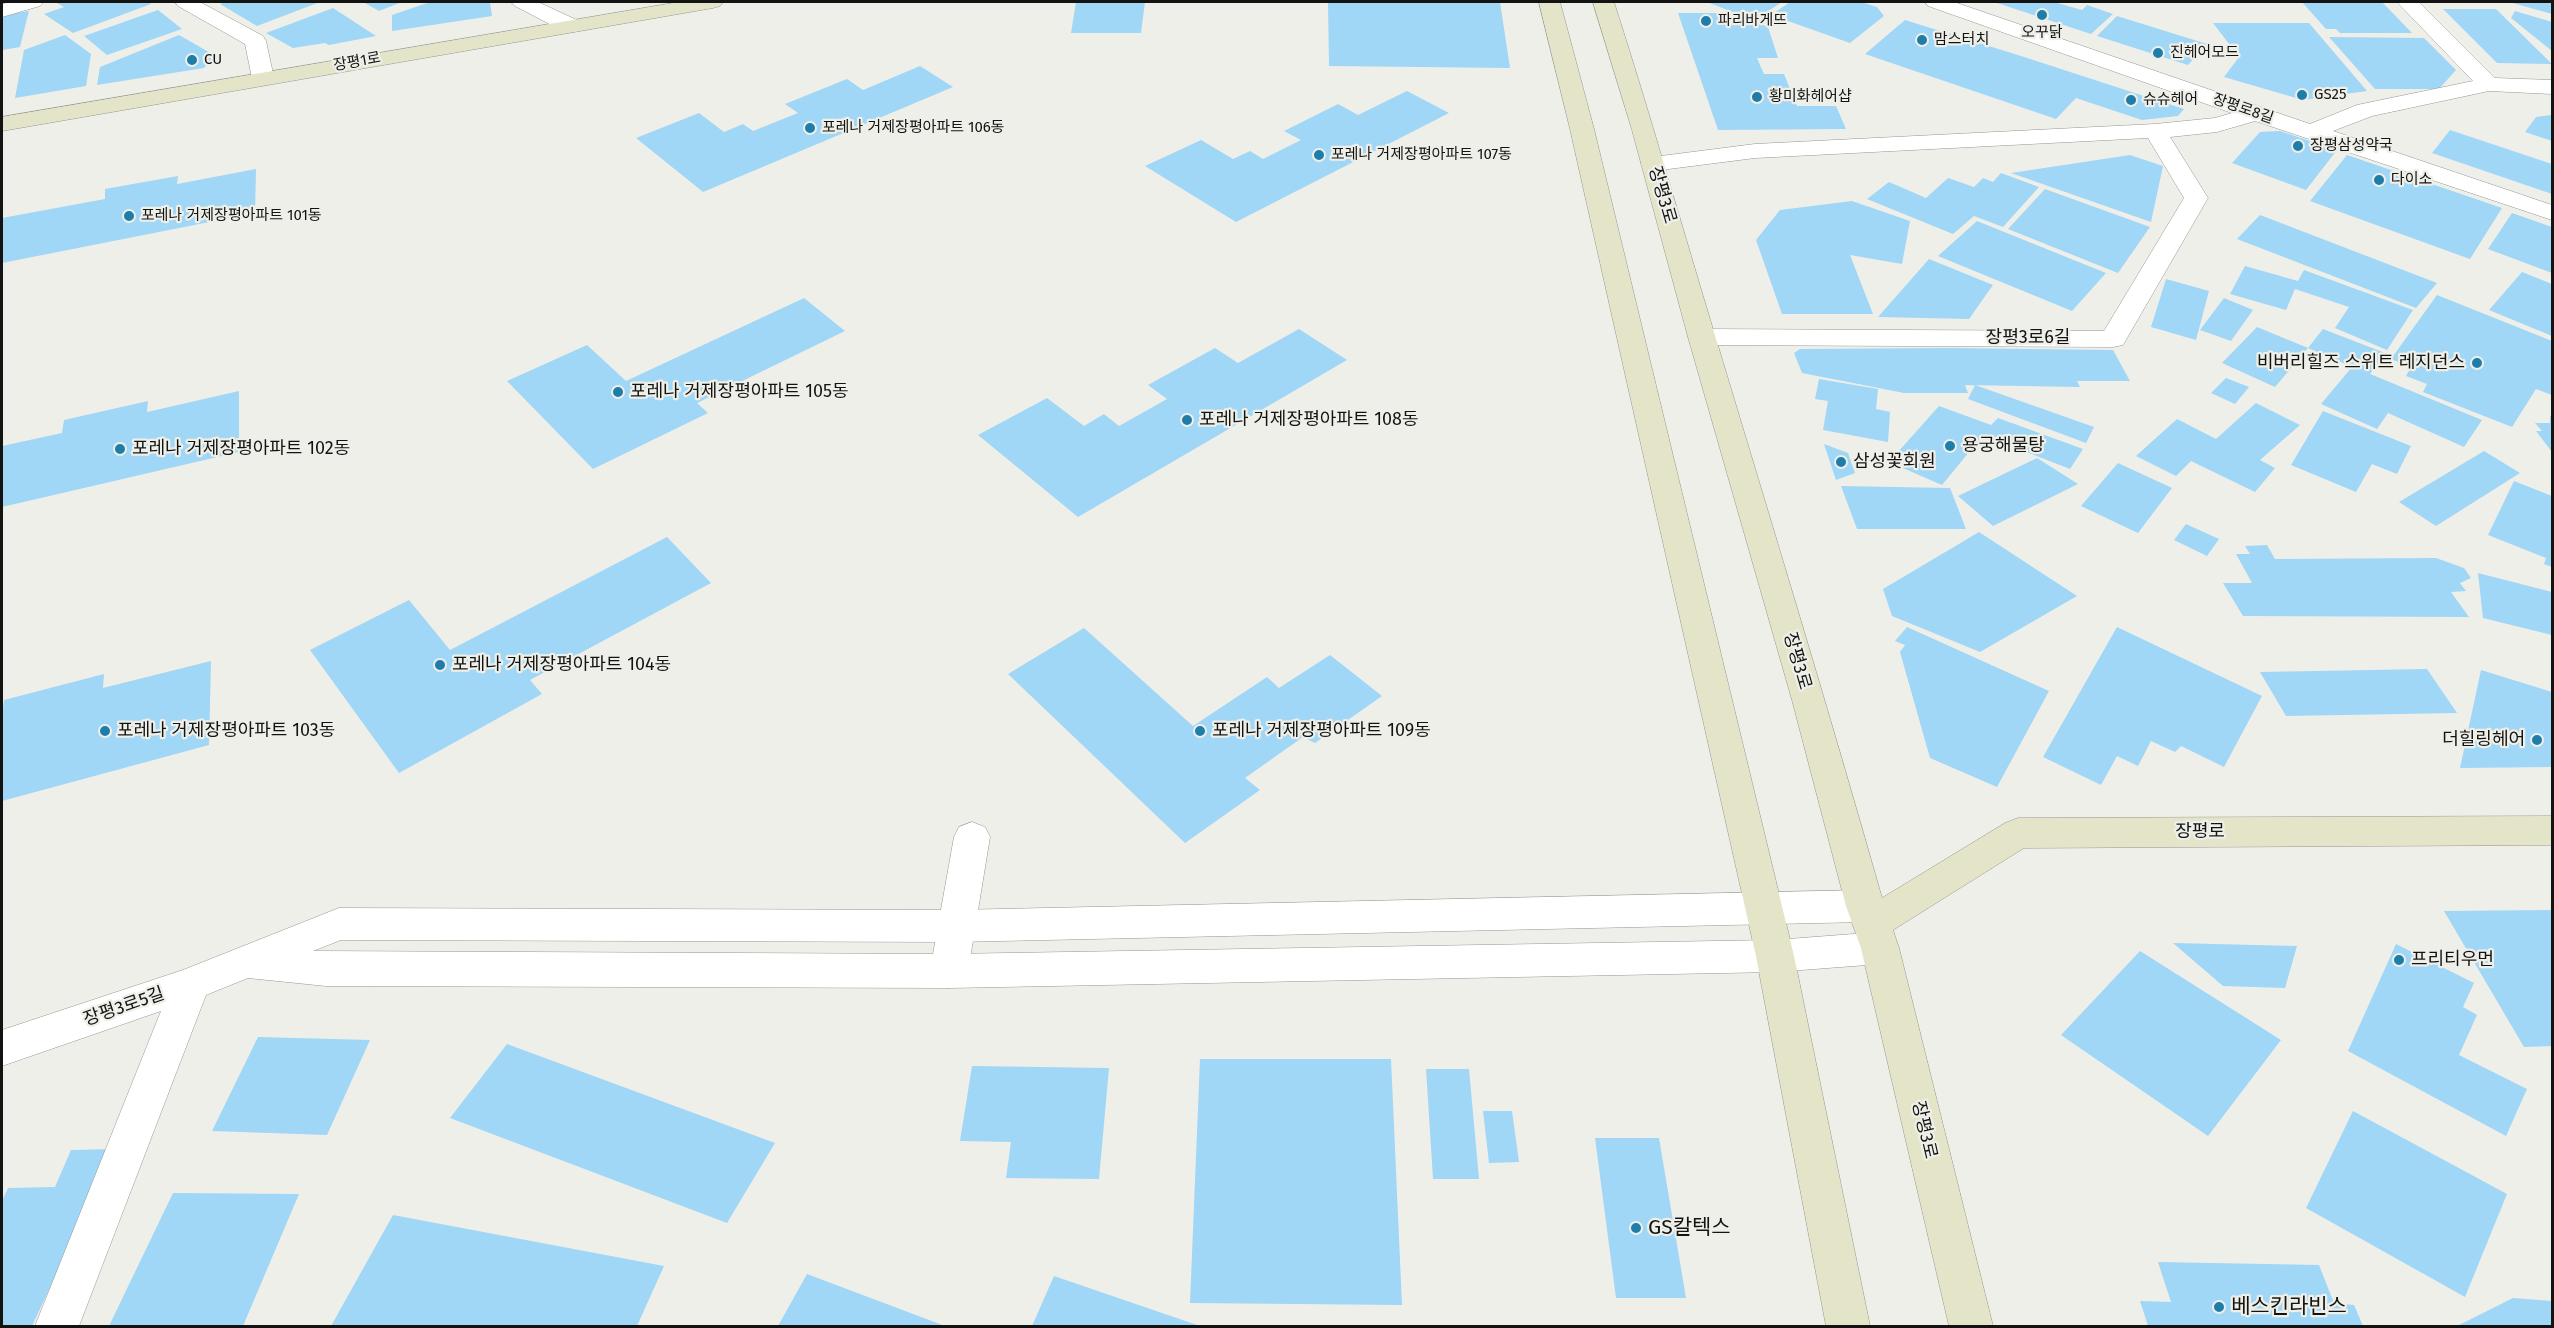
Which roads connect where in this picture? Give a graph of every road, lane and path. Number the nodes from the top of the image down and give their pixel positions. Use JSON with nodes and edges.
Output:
{"nodes":[{"id":1,"x":33,"y":2,"type":"edge"},
{"id":2,"x":184,"y":2,"type":"edge"},
{"id":3,"x":522,"y":2,"type":"edge"},
{"id":4,"x":621,"y":2,"type":"edge"},
{"id":5,"x":713,"y":2,"type":"edge"},
{"id":6,"x":1549,"y":2,"type":"edge"},
{"id":7,"x":1604,"y":2,"type":"edge"},
{"id":8,"x":1935,"y":2,"type":"edge"},
{"id":9,"x":2408,"y":2,"type":"edge"},
{"id":10,"x":2,"y":10,"type":"edge"},
{"id":11,"x":547,"y":14,"type":"junction"},
{"id":12,"x":571,"y":26,"type":"junction"},
{"id":13,"x":262,"y":70,"type":"junction"},
{"id":14,"x":2489,"y":84,"type":"junction"},
{"id":15,"x":2553,"y":87,"type":"edge"},
{"id":16,"x":2,"y":107,"type":"edge"},
{"id":17,"x":2255,"y":113,"type":"junction"},
{"id":18,"x":2,"y":124,"type":"edge"},
{"id":19,"x":2155,"y":131,"type":"junction"},
{"id":20,"x":2311,"y":132,"type":"junction"},
{"id":21,"x":1653,"y":164,"type":"junction"},
{"id":22,"x":2553,"y":213,"type":"edge"},
{"id":23,"x":1702,"y":336,"type":"junction"},
{"id":24,"x":2553,"y":830,"type":"edge"},
{"id":25,"x":972,"y":837,"type":"dead end"},
{"id":26,"x":1764,"y":909,"type":"junction"},
{"id":27,"x":1873,"y":925,"type":"junction"},
{"id":28,"x":955,"y":926,"type":"junction"},
{"id":29,"x":1775,"y":956,"type":"junction"},
{"id":30,"x":246,"y":963,"type":"junction"},
{"id":31,"x":949,"y":971,"type":"junction"},
{"id":32,"x":191,"y":984,"type":"junction"},
{"id":33,"x":2,"y":1048,"type":"edge"},
{"id":34,"x":57,"y":1326,"type":"edge"},
{"id":35,"x":1848,"y":1326,"type":"edge"},
{"id":36,"x":1971,"y":1326,"type":"edge"}],
"edges":[{"from":1,"to":10,"type":"street"},
{"from":2,"to":13,"type":"street"},
{"from":3,"to":11,"type":"street"},
{"from":4,"to":11,"type":"street","name":"장평1로"},
{"from":5,"to":12,"type":"street","name":"장평1로"},
{"from":6,"to":26,"type":"street"},
{"from":7,"to":21,"type":"street","name":"장평3로"},
{"from":8,"to":17,"type":"street","name":"장평로8길"},
{"from":9,"to":14,"type":"street"},
{"from":11,"to":12,"type":"street"},
{"from":11,"to":13,"type":"street","name":"장평1로"},
{"from":12,"to":13,"type":"street","name":"장평1로"},
{"from":13,"to":16,"type":"street","name":"장평1로"},
{"from":13,"to":18,"type":"street","name":"장평1로"},
{"from":14,"to":15,"type":"street"},
{"from":14,"to":20,"type":"street"},
{"from":17,"to":19,"type":"street"},
{"from":17,"to":20,"type":"street","name":"장평로8길"},
{"from":19,"to":21,"type":"street"},
{"from":19,"to":23,"type":"street","name":"장평3로6길"},
{"from":20,"to":22,"type":"street","name":"장평로8길"},
{"from":21,"to":23,"type":"street","name":"장평3로"},
{"from":23,"to":27,"type":"street","name":"장평3로"},
{"from":24,"to":27,"type":"street","name":"장평로"},
{"from":25,"to":28,"type":"street"},
{"from":26,"to":27,"type":"street","name":"장평3로5길"},
{"from":26,"to":28,"type":"street","name":"장평3로5길"},
{"from":26,"to":29,"type":"street"},
{"from":27,"to":29,"type":"street"},
{"from":27,"to":36,"type":"street","name":"장평3로"},
{"from":28,"to":30,"type":"street","name":"장평3로5길"},
{"from":28,"to":31,"type":"street"},
{"from":29,"to":31,"type":"street"},
{"from":29,"to":35,"type":"street"},
{"from":30,"to":31,"type":"street"},
{"from":30,"to":32,"type":"street","name":"장평3로5길"},
{"from":32,"to":33,"type":"street","name":"장평3로5길"},
{"from":32,"to":34,"type":"street"}]}
